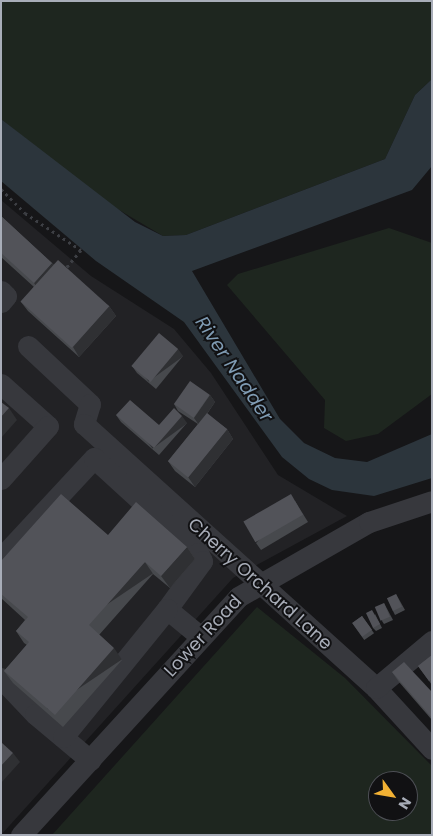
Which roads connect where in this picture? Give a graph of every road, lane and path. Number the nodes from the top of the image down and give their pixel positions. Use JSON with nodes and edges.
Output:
{"nodes":[{"id":1,"x":1,"y":189,"type":"edge"},
{"id":2,"x":60,"y":274,"type":"edge"},
{"id":3,"x":1,"y":292,"type":"edge"},
{"id":4,"x":1,"y":302,"type":"edge"},
{"id":5,"x":28,"y":346,"type":"dead end"},
{"id":6,"x":1,"y":384,"type":"edge"},
{"id":7,"x":1,"y":479,"type":"edge"},
{"id":8,"x":432,"y":501,"type":"edge"},
{"id":9,"x":1,"y":558,"type":"edge"},
{"id":10,"x":257,"y":582,"type":"junction"},
{"id":11,"x":167,"y":609,"type":"junction"},
{"id":12,"x":202,"y":636,"type":"junction"},
{"id":13,"x":432,"y":641,"type":"edge"},
{"id":14,"x":1,"y":678,"type":"edge"},
{"id":15,"x":376,"y":688,"type":"junction"},
{"id":16,"x":63,"y":737,"type":"junction"},
{"id":17,"x":432,"y":749,"type":"edge"},
{"id":18,"x":90,"y":760,"type":"junction"},
{"id":19,"x":21,"y":835,"type":"edge"}],
"edges":[{"from":1,"to":2,"type":"path"},
{"from":3,"to":4,"type":"street"},
{"from":5,"to":10,"type":"street","name":"Cherry Orchard Lane"},
{"from":6,"to":7,"type":"street"},
{"from":8,"to":10,"type":"street","name":"Lower Road"},
{"from":9,"to":11,"type":"street"},
{"from":10,"to":12,"type":"street","name":"Lower Road"},
{"from":10,"to":15,"type":"street","name":"Cherry Orchard Lane"},
{"from":11,"to":12,"type":"street"},
{"from":11,"to":16,"type":"street"},
{"from":12,"to":18,"type":"street","name":"Lower Road"},
{"from":13,"to":15,"type":"street"},
{"from":14,"to":16,"type":"street"},
{"from":15,"to":17,"type":"street","name":"Cherry Orchard Lane"},
{"from":16,"to":18,"type":"street"},
{"from":18,"to":19,"type":"street","name":"Lower Road"}]}
